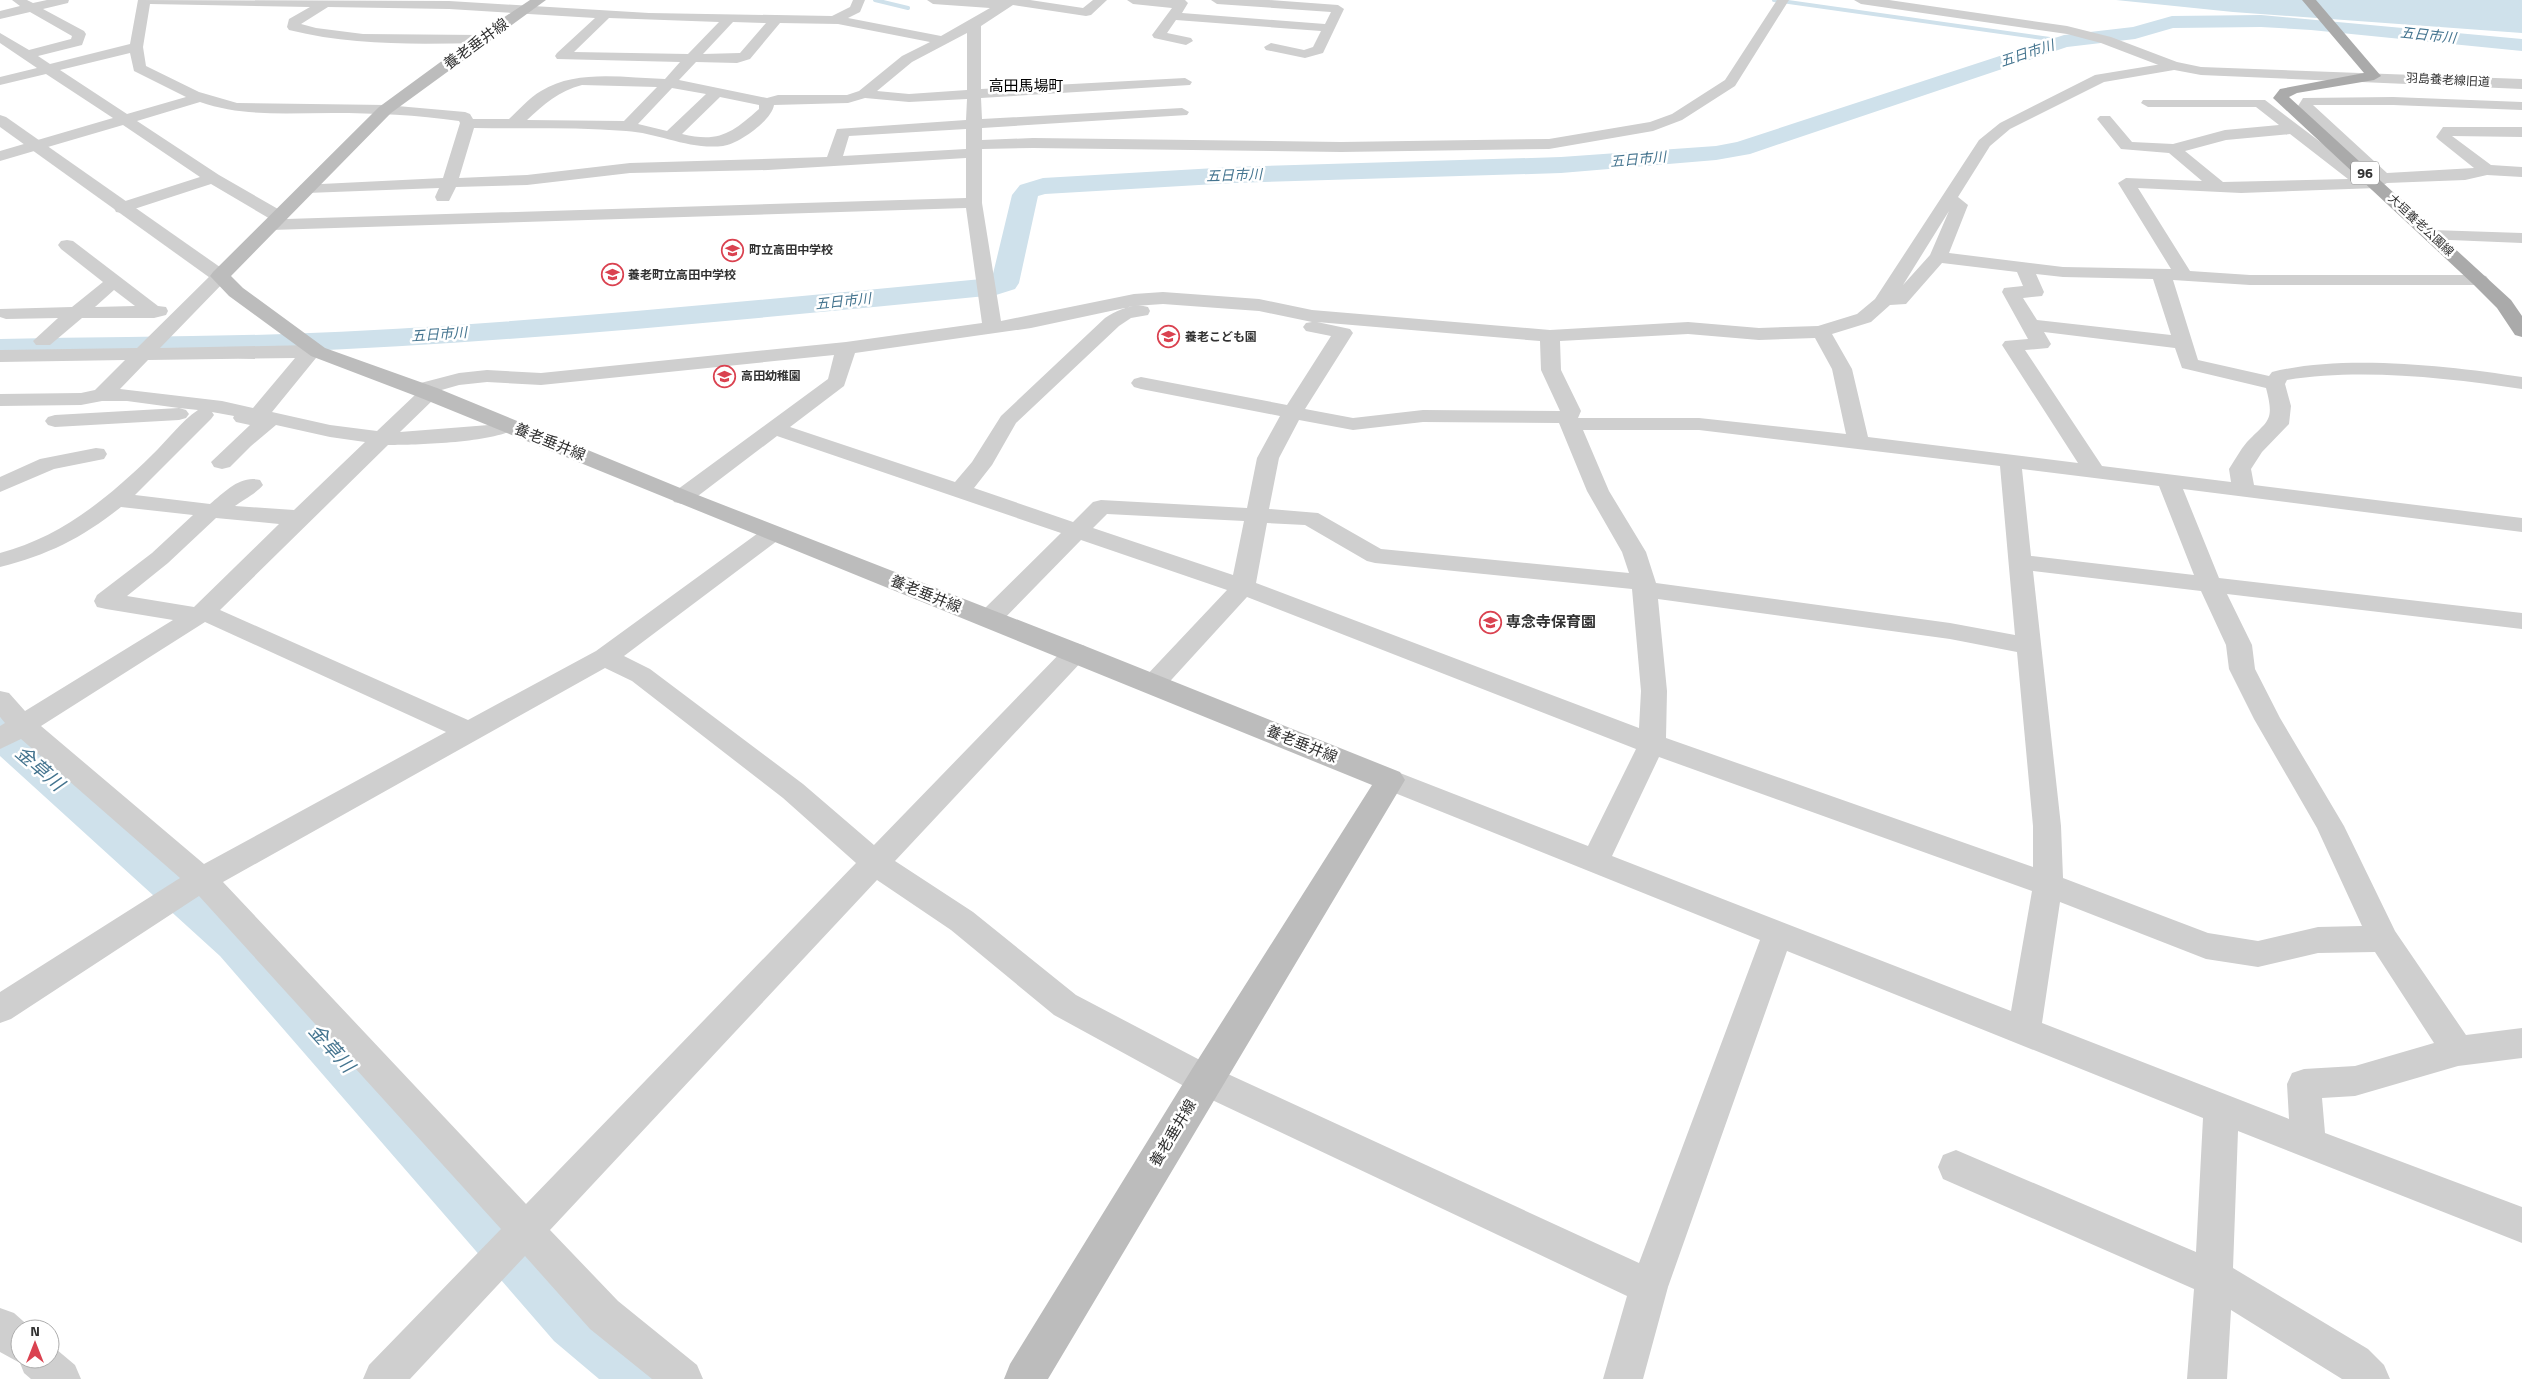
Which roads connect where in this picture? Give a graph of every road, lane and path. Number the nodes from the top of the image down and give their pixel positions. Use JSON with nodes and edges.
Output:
{"nodes":[{"id":1,"x":18,"y":0,"type":"edge"},
{"id":2,"x":63,"y":0,"type":"edge"},
{"id":3,"x":144,"y":0,"type":"edge"},
{"id":4,"x":220,"y":0,"type":"edge"},
{"id":5,"x":859,"y":0,"type":"edge"},
{"id":6,"x":933,"y":0,"type":"edge"},
{"id":7,"x":1101,"y":0,"type":"edge"},
{"id":8,"x":1133,"y":0,"type":"edge"},
{"id":9,"x":1217,"y":0,"type":"edge"},
{"id":10,"x":1783,"y":0,"type":"edge"},
{"id":11,"x":1862,"y":0,"type":"edge"},
{"id":12,"x":2309,"y":0,"type":"edge"},
{"id":13,"x":328,"y":1,"type":"edge"},
{"id":14,"x":393,"y":2,"type":"edge"},
{"id":15,"x":1008,"y":2,"type":"edge"},
{"id":16,"x":532,"y":4,"type":"edge"},
{"id":17,"x":1341,"y":5,"type":"edge"},
{"id":18,"x":1179,"y":7,"type":"edge"},
{"id":19,"x":31,"y":8,"type":"junction"},
{"id":20,"x":606,"y":14,"type":"junction"},
{"id":21,"x":0,"y":15,"type":"edge"},
{"id":22,"x":374,"y":16,"type":"dead end"},
{"id":23,"x":649,"y":18,"type":"junction"},
{"id":24,"x":729,"y":19,"type":"junction"},
{"id":25,"x":776,"y":20,"type":"junction"},
{"id":26,"x":834,"y":20,"type":"junction"},
{"id":27,"x":974,"y":24,"type":"junction"},
{"id":28,"x":358,"y":26,"type":"dead end"},
{"id":29,"x":1330,"y":28,"type":"junction"},
{"id":30,"x":635,"y":31,"type":"dead end"},
{"id":31,"x":342,"y":36,"type":"junction"},
{"id":32,"x":0,"y":38,"type":"edge"},
{"id":33,"x":481,"y":39,"type":"junction"},
{"id":34,"x":941,"y":40,"type":"junction"},
{"id":35,"x":1186,"y":41,"type":"dead end"},
{"id":36,"x":621,"y":44,"type":"dead end"},
{"id":37,"x":136,"y":47,"type":"junction"},
{"id":38,"x":1271,"y":47,"type":"dead end"},
{"id":39,"x":27,"y":55,"type":"junction"},
{"id":40,"x":607,"y":57,"type":"junction"},
{"id":41,"x":694,"y":58,"type":"junction"},
{"id":42,"x":2174,"y":66,"type":"junction"},
{"id":43,"x":48,"y":69,"type":"junction"},
{"id":44,"x":2369,"y":72,"type":"junction"},
{"id":45,"x":0,"y":81,"type":"edge"},
{"id":46,"x":582,"y":81,"type":"junction"},
{"id":47,"x":1185,"y":82,"type":"dead end"},
{"id":48,"x":671,"y":83,"type":"junction"},
{"id":49,"x":2522,"y":84,"type":"edge"},
{"id":50,"x":717,"y":92,"type":"junction"},
{"id":51,"x":973,"y":93,"type":"junction"},
{"id":52,"x":864,"y":94,"type":"junction"},
{"id":53,"x":199,"y":98,"type":"junction"},
{"id":54,"x":767,"y":102,"type":"junction"},
{"id":55,"x":2148,"y":103,"type":"dead end"},
{"id":56,"x":2522,"y":106,"type":"edge"},
{"id":57,"x":385,"y":110,"type":"junction"},
{"id":58,"x":1182,"y":112,"type":"dead end"},
{"id":59,"x":2105,"y":119,"type":"dead end"},
{"id":60,"x":0,"y":120,"type":"edge"},
{"id":61,"x":124,"y":120,"type":"junction"},
{"id":62,"x":468,"y":123,"type":"junction"},
{"id":63,"x":514,"y":124,"type":"junction"},
{"id":64,"x":972,"y":124,"type":"junction"},
{"id":65,"x":628,"y":126,"type":"junction"},
{"id":66,"x":2292,"y":129,"type":"junction"},
{"id":67,"x":2522,"y":132,"type":"edge"},
{"id":68,"x":672,"y":136,"type":"junction"},
{"id":69,"x":36,"y":146,"type":"junction"},
{"id":70,"x":974,"y":149,"type":"junction"},
{"id":71,"x":2173,"y":149,"type":"junction"},
{"id":72,"x":0,"y":156,"type":"edge"},
{"id":73,"x":834,"y":161,"type":"junction"},
{"id":74,"x":2487,"y":170,"type":"junction"},
{"id":75,"x":2522,"y":172,"type":"edge"},
{"id":76,"x":213,"y":178,"type":"junction"},
{"id":77,"x":2380,"y":181,"type":"junction"},
{"id":78,"x":449,"y":184,"type":"junction"},
{"id":79,"x":2218,"y":187,"type":"junction"},
{"id":80,"x":307,"y":188,"type":"junction"},
{"id":81,"x":1948,"y":198,"type":"junction"},
{"id":82,"x":974,"y":203,"type":"junction"},
{"id":83,"x":122,"y":208,"type":"junction"},
{"id":84,"x":431,"y":220,"type":"junction"},
{"id":85,"x":275,"y":221,"type":"junction"},
{"id":86,"x":2432,"y":235,"type":"junction"},
{"id":87,"x":2522,"y":238,"type":"edge"},
{"id":88,"x":68,"y":245,"type":"dead end"},
{"id":89,"x":1938,"y":257,"type":"junction"},
{"id":90,"x":2024,"y":268,"type":"junction"},
{"id":91,"x":2158,"y":274,"type":"junction"},
{"id":92,"x":220,"y":276,"type":"junction"},
{"id":93,"x":2184,"y":276,"type":"junction"},
{"id":94,"x":2480,"y":280,"type":"junction"},
{"id":95,"x":116,"y":282,"type":"junction"},
{"id":96,"x":1200,"y":299,"type":"junction"},
{"id":97,"x":1225,"y":301,"type":"junction"},
{"id":98,"x":1882,"y":303,"type":"junction"},
{"id":99,"x":186,"y":311,"type":"junction"},
{"id":100,"x":77,"y":312,"type":"junction"},
{"id":101,"x":154,"y":312,"type":"junction"},
{"id":102,"x":6,"y":313,"type":"dead end"},
{"id":103,"x":2030,"y":325,"type":"junction"},
{"id":104,"x":2521,"y":326,"type":"edge"},
{"id":105,"x":992,"y":328,"type":"junction"},
{"id":106,"x":1820,"y":332,"type":"junction"},
{"id":107,"x":1550,"y":336,"type":"junction"},
{"id":108,"x":158,"y":340,"type":"junction"},
{"id":109,"x":0,"y":341,"type":"edge"},
{"id":110,"x":43,"y":341,"type":"junction"},
{"id":111,"x":2183,"y":343,"type":"junction"},
{"id":112,"x":308,"y":345,"type":"junction"},
{"id":113,"x":846,"y":348,"type":"junction"},
{"id":114,"x":0,"y":356,"type":"edge"},
{"id":115,"x":142,"y":356,"type":"junction"},
{"id":116,"x":2522,"y":383,"type":"edge"},
{"id":117,"x":1142,"y":384,"type":"dead end"},
{"id":118,"x":2275,"y":384,"type":"junction"},
{"id":119,"x":425,"y":391,"type":"junction"},
{"id":120,"x":102,"y":395,"type":"junction"},
{"id":121,"x":0,"y":400,"type":"edge"},
{"id":122,"x":1292,"y":413,"type":"junction"},
{"id":123,"x":204,"y":415,"type":"junction"},
{"id":124,"x":265,"y":417,"type":"junction"},
{"id":125,"x":1569,"y":420,"type":"junction"},
{"id":126,"x":55,"y":421,"type":"dead end"},
{"id":127,"x":508,"y":425,"type":"junction"},
{"id":128,"x":776,"y":429,"type":"junction"},
{"id":129,"x":381,"y":438,"type":"junction"},
{"id":130,"x":1858,"y":442,"type":"junction"},
{"id":131,"x":96,"y":454,"type":"dead end"},
{"id":132,"x":2010,"y":461,"type":"junction"},
{"id":133,"x":222,"y":462,"type":"dead end"},
{"id":134,"x":2094,"y":471,"type":"junction"},
{"id":135,"x":2168,"y":481,"type":"junction"},
{"id":136,"x":0,"y":484,"type":"edge"},
{"id":137,"x":252,"y":485,"type":"dead end"},
{"id":138,"x":2244,"y":490,"type":"junction"},
{"id":139,"x":960,"y":491,"type":"junction"},
{"id":140,"x":682,"y":497,"type":"junction"},
{"id":141,"x":116,"y":500,"type":"junction"},
{"id":142,"x":213,"y":511,"type":"junction"},
{"id":143,"x":300,"y":516,"type":"junction"},
{"id":144,"x":1257,"y":516,"type":"junction"},
{"id":145,"x":2522,"y":525,"type":"edge"},
{"id":146,"x":1078,"y":531,"type":"junction"},
{"id":147,"x":773,"y":533,"type":"junction"},
{"id":148,"x":0,"y":560,"type":"edge"},
{"id":149,"x":2019,"y":562,"type":"junction"},
{"id":150,"x":2210,"y":584,"type":"junction"},
{"id":151,"x":1644,"y":586,"type":"junction"},
{"id":152,"x":1242,"y":587,"type":"junction"},
{"id":153,"x":201,"y":614,"type":"junction"},
{"id":154,"x":989,"y":619,"type":"junction"},
{"id":155,"x":2522,"y":621,"type":"edge"},
{"id":156,"x":2028,"y":646,"type":"junction"},
{"id":157,"x":1076,"y":652,"type":"junction"},
{"id":158,"x":605,"y":657,"type":"junction"},
{"id":159,"x":1153,"y":684,"type":"junction"},
{"id":160,"x":0,"y":700,"type":"edge"},
{"id":161,"x":11,"y":732,"type":"edge"},
{"id":162,"x":470,"y":732,"type":"junction"},
{"id":163,"x":1652,"y":744,"type":"junction"},
{"id":164,"x":1390,"y":780,"type":"junction"},
{"id":165,"x":1596,"y":861,"type":"junction"},
{"id":166,"x":876,"y":864,"type":"junction"},
{"id":167,"x":202,"y":879,"type":"junction"},
{"id":168,"x":2048,"y":885,"type":"junction"},
{"id":169,"x":1778,"y":934,"type":"junction"},
{"id":170,"x":2383,"y":939,"type":"junction"},
{"id":171,"x":0,"y":1008,"type":"edge"},
{"id":172,"x":2024,"y":1031,"type":"junction"},
{"id":173,"x":2522,"y":1042,"type":"edge"},
{"id":174,"x":2458,"y":1051,"type":"junction"},
{"id":175,"x":1205,"y":1080,"type":"junction"},
{"id":176,"x":2221,"y":1109,"type":"junction"},
{"id":177,"x":2308,"y":1142,"type":"junction"},
{"id":178,"x":1956,"y":1167,"type":"dead end"},
{"id":179,"x":2522,"y":1225,"type":"edge"},
{"id":180,"x":526,"y":1229,"type":"junction"},
{"id":181,"x":2214,"y":1278,"type":"junction"},
{"id":182,"x":1649,"y":1286,"type":"junction"},
{"id":183,"x":0,"y":1327,"type":"edge"},
{"id":184,"x":10,"y":1336,"type":"edge"},
{"id":185,"x":50,"y":1369,"type":"edge"},
{"id":186,"x":1626,"y":1378,"type":"edge"},
{"id":187,"x":61,"y":1379,"type":"edge"},
{"id":188,"x":383,"y":1379,"type":"edge"},
{"id":189,"x":683,"y":1379,"type":"edge"},
{"id":190,"x":1025,"y":1379,"type":"edge"},
{"id":191,"x":2206,"y":1379,"type":"edge"},
{"id":192,"x":2370,"y":1379,"type":"edge"}],
"edges":[{"from":1,"to":19,"type":"street"},
{"from":2,"to":19,"type":"street"},
{"from":3,"to":4,"type":"street"},
{"from":3,"to":37,"type":"street"},
{"from":4,"to":13,"type":"street"},
{"from":5,"to":26,"type":"street"},
{"from":6,"to":15,"type":"street"},
{"from":7,"to":15,"type":"street"},
{"from":8,"to":18,"type":"street"},
{"from":9,"to":17,"type":"street"},
{"from":10,"to":70,"type":"street"},
{"from":11,"to":42,"type":"street","name":"羽島養老線旧道"},
{"from":12,"to":44,"type":"main road"},
{"from":13,"to":14,"type":"street"},
{"from":13,"to":31,"type":"street"},
{"from":14,"to":16,"type":"street"},
{"from":14,"to":22,"type":"street"},
{"from":15,"to":27,"type":"street"},
{"from":16,"to":20,"type":"street"},
{"from":16,"to":33,"type":"main road","name":"養老垂井線"},
{"from":17,"to":29,"type":"street"},
{"from":18,"to":29,"type":"street"},
{"from":18,"to":35,"type":"street"},
{"from":19,"to":21,"type":"street"},
{"from":19,"to":39,"type":"street"},
{"from":20,"to":23,"type":"street"},
{"from":20,"to":40,"type":"street"},
{"from":23,"to":24,"type":"street"},
{"from":23,"to":30,"type":"street"},
{"from":24,"to":25,"type":"street"},
{"from":24,"to":41,"type":"street"},
{"from":25,"to":26,"type":"street"},
{"from":25,"to":41,"type":"street"},
{"from":26,"to":34,"type":"street"},
{"from":27,"to":34,"type":"street"},
{"from":27,"to":51,"type":"street"},
{"from":28,"to":31,"type":"street"},
{"from":29,"to":38,"type":"street"},
{"from":31,"to":33,"type":"street"},
{"from":32,"to":39,"type":"street"},
{"from":33,"to":57,"type":"main road","name":"養老垂井線"},
{"from":34,"to":52,"type":"street"},
{"from":36,"to":40,"type":"street"},
{"from":37,"to":43,"type":"street"},
{"from":37,"to":53,"type":"street"},
{"from":39,"to":43,"type":"street"},
{"from":40,"to":41,"type":"street"},
{"from":40,"to":46,"type":"street"},
{"from":41,"to":48,"type":"street"},
{"from":42,"to":44,"type":"street","name":"羽島養老線旧道"},
{"from":42,"to":81,"type":"street"},
{"from":43,"to":45,"type":"street"},
{"from":43,"to":61,"type":"street"},
{"from":44,"to":49,"type":"street","name":"羽島養老線旧道"},
{"from":44,"to":77,"type":"main road","name":"大垣養老公園線","number":"96"},
{"from":46,"to":48,"type":"street"},
{"from":46,"to":63,"type":"street"},
{"from":47,"to":51,"type":"street"},
{"from":48,"to":50,"type":"street"},
{"from":48,"to":65,"type":"street"},
{"from":50,"to":54,"type":"street"},
{"from":50,"to":68,"type":"street"},
{"from":51,"to":52,"type":"street"},
{"from":51,"to":64,"type":"street"},
{"from":52,"to":54,"type":"street"},
{"from":53,"to":57,"type":"street"},
{"from":53,"to":61,"type":"street"},
{"from":54,"to":68,"type":"street"},
{"from":55,"to":66,"type":"street"},
{"from":56,"to":77,"type":"street"},
{"from":57,"to":62,"type":"street"},
{"from":57,"to":80,"type":"main road","name":"養老垂井線"},
{"from":58,"to":64,"type":"street"},
{"from":59,"to":71,"type":"street"},
{"from":60,"to":69,"type":"street"},
{"from":61,"to":69,"type":"street"},
{"from":61,"to":76,"type":"street"},
{"from":62,"to":63,"type":"street"},
{"from":62,"to":78,"type":"street"},
{"from":63,"to":65,"type":"street"},
{"from":64,"to":70,"type":"street"},
{"from":64,"to":73,"type":"street"},
{"from":65,"to":68,"type":"street"},
{"from":66,"to":71,"type":"street"},
{"from":66,"to":77,"type":"street"},
{"from":67,"to":74,"type":"street"},
{"from":69,"to":72,"type":"street"},
{"from":69,"to":83,"type":"street"},
{"from":70,"to":73,"type":"street"},
{"from":70,"to":82,"type":"street"},
{"from":71,"to":79,"type":"street"},
{"from":73,"to":78,"type":"street"},
{"from":74,"to":75,"type":"street"},
{"from":74,"to":77,"type":"street"},
{"from":76,"to":83,"type":"street"},
{"from":76,"to":85,"type":"street"},
{"from":77,"to":79,"type":"street"},
{"from":77,"to":86,"type":"main road","name":"大垣養老公園線","number":"96"},
{"from":78,"to":80,"type":"street"},
{"from":78,"to":84,"type":"street"},
{"from":79,"to":93,"type":"street"},
{"from":80,"to":85,"type":"main road","name":"養老垂井線"},
{"from":81,"to":89,"type":"street"},
{"from":81,"to":98,"type":"street"},
{"from":82,"to":84,"type":"street"},
{"from":82,"to":105,"type":"street"},
{"from":83,"to":92,"type":"street"},
{"from":84,"to":85,"type":"street"},
{"from":85,"to":92,"type":"main road","name":"養老垂井線"},
{"from":86,"to":87,"type":"street"},
{"from":86,"to":94,"type":"main road","name":"大垣養老公園線","number":"96"},
{"from":88,"to":95,"type":"street"},
{"from":89,"to":90,"type":"street"},
{"from":89,"to":98,"type":"street"},
{"from":90,"to":91,"type":"street"},
{"from":90,"to":103,"type":"street"},
{"from":91,"to":93,"type":"street"},
{"from":91,"to":111,"type":"street"},
{"from":92,"to":99,"type":"street"},
{"from":92,"to":112,"type":"main road","name":"養老垂井線"},
{"from":93,"to":94,"type":"street"},
{"from":94,"to":104,"type":"main road","name":"大垣養老公園線","number":"96"},
{"from":95,"to":100,"type":"street"},
{"from":95,"to":101,"type":"street"},
{"from":96,"to":97,"type":"street"},
{"from":96,"to":105,"type":"street"},
{"from":96,"to":139,"type":"street"},
{"from":97,"to":107,"type":"street"},
{"from":97,"to":122,"type":"street"},
{"from":98,"to":106,"type":"street"},
{"from":99,"to":101,"type":"street"},
{"from":99,"to":108,"type":"street"},
{"from":100,"to":101,"type":"street"},
{"from":100,"to":102,"type":"street"},
{"from":100,"to":110,"type":"street"},
{"from":103,"to":111,"type":"street"},
{"from":103,"to":134,"type":"street"},
{"from":105,"to":113,"type":"street"},
{"from":106,"to":107,"type":"street"},
{"from":106,"to":130,"type":"street"},
{"from":107,"to":125,"type":"street"},
{"from":108,"to":110,"type":"street"},
{"from":108,"to":115,"type":"street"},
{"from":109,"to":110,"type":"street"},
{"from":111,"to":118,"type":"street"},
{"from":112,"to":115,"type":"street"},
{"from":112,"to":119,"type":"main road","name":"養老垂井線"},
{"from":112,"to":124,"type":"street"},
{"from":113,"to":119,"type":"street"},
{"from":113,"to":128,"type":"street"},
{"from":114,"to":115,"type":"street"},
{"from":115,"to":120,"type":"street"},
{"from":116,"to":118,"type":"street"},
{"from":117,"to":122,"type":"street"},
{"from":118,"to":138,"type":"street"},
{"from":119,"to":127,"type":"main road","name":"養老垂井線"},
{"from":119,"to":129,"type":"street"},
{"from":120,"to":121,"type":"street"},
{"from":120,"to":124,"type":"street"},
{"from":122,"to":125,"type":"street"},
{"from":122,"to":144,"type":"street"},
{"from":123,"to":124,"type":"street"},
{"from":123,"to":126,"type":"street"},
{"from":123,"to":141,"type":"street"},
{"from":124,"to":129,"type":"street"},
{"from":124,"to":133,"type":"street"},
{"from":125,"to":130,"type":"street"},
{"from":125,"to":151,"type":"street"},
{"from":127,"to":129,"type":"street"},
{"from":127,"to":140,"type":"main road","name":"養老垂井線"},
{"from":128,"to":139,"type":"street"},
{"from":128,"to":140,"type":"street"},
{"from":129,"to":143,"type":"street"},
{"from":130,"to":132,"type":"street"},
{"from":131,"to":136,"type":"street"},
{"from":132,"to":134,"type":"street"},
{"from":132,"to":149,"type":"street"},
{"from":134,"to":135,"type":"street"},
{"from":135,"to":138,"type":"street"},
{"from":135,"to":150,"type":"street"},
{"from":137,"to":142,"type":"street"},
{"from":138,"to":145,"type":"street"},
{"from":139,"to":146,"type":"street"},
{"from":140,"to":147,"type":"main road","name":"養老垂井線"},
{"from":141,"to":142,"type":"street"},
{"from":141,"to":148,"type":"street"},
{"from":142,"to":143,"type":"street"},
{"from":142,"to":153,"type":"street"},
{"from":143,"to":153,"type":"street"},
{"from":144,"to":146,"type":"street"},
{"from":144,"to":151,"type":"street"},
{"from":144,"to":152,"type":"street"},
{"from":146,"to":152,"type":"street"},
{"from":146,"to":154,"type":"street"},
{"from":147,"to":154,"type":"main road","name":"養老垂井線"},
{"from":147,"to":158,"type":"street"},
{"from":149,"to":150,"type":"street"},
{"from":149,"to":156,"type":"street"},
{"from":150,"to":155,"type":"street"},
{"from":150,"to":170,"type":"street"},
{"from":151,"to":156,"type":"street"},
{"from":151,"to":163,"type":"street"},
{"from":152,"to":159,"type":"street"},
{"from":152,"to":163,"type":"street"},
{"from":153,"to":161,"type":"street"},
{"from":153,"to":162,"type":"street"},
{"from":154,"to":157,"type":"main road","name":"養老垂井線"},
{"from":156,"to":168,"type":"street"},
{"from":157,"to":159,"type":"main road","name":"養老垂井線"},
{"from":157,"to":166,"type":"street"},
{"from":158,"to":162,"type":"street"},
{"from":158,"to":166,"type":"street"},
{"from":159,"to":164,"type":"main road","name":"養老垂井線"},
{"from":160,"to":161,"type":"street"},
{"from":161,"to":167,"type":"street"},
{"from":162,"to":167,"type":"street"},
{"from":163,"to":165,"type":"street"},
{"from":163,"to":168,"type":"street"},
{"from":164,"to":165,"type":"street"},
{"from":164,"to":175,"type":"main road","name":"養老垂井線"},
{"from":165,"to":169,"type":"street"},
{"from":166,"to":175,"type":"street"},
{"from":166,"to":180,"type":"street"},
{"from":167,"to":171,"type":"street"},
{"from":167,"to":180,"type":"street"},
{"from":168,"to":170,"type":"street"},
{"from":168,"to":172,"type":"street"},
{"from":169,"to":172,"type":"street"},
{"from":169,"to":182,"type":"street"},
{"from":170,"to":174,"type":"street"},
{"from":172,"to":176,"type":"street"},
{"from":173,"to":174,"type":"street"},
{"from":174,"to":177,"type":"street"},
{"from":175,"to":182,"type":"street"},
{"from":175,"to":190,"type":"main road","name":"養老垂井線"},
{"from":176,"to":177,"type":"street"},
{"from":176,"to":181,"type":"street"},
{"from":177,"to":179,"type":"street"},
{"from":178,"to":181,"type":"street"},
{"from":180,"to":188,"type":"street"},
{"from":180,"to":189,"type":"street"},
{"from":181,"to":191,"type":"street"},
{"from":181,"to":192,"type":"street"},
{"from":182,"to":186,"type":"street"},
{"from":183,"to":184,"type":"street"},
{"from":185,"to":187,"type":"street"}]}
